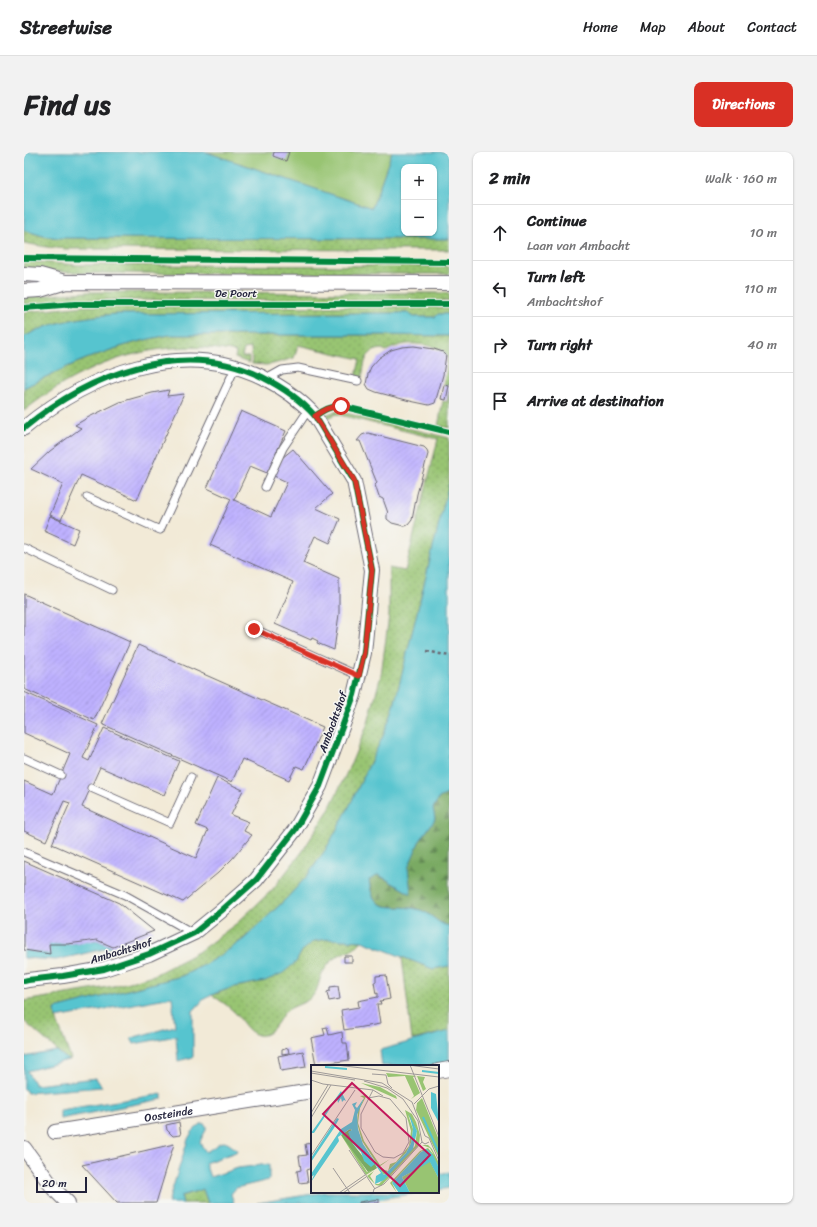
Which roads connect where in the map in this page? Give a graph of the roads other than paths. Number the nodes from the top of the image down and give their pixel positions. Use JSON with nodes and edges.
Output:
{"nodes":[{"id":1,"x":24,"y":274,"type":"edge"},
{"id":2,"x":66,"y":282,"type":"junction"},
{"id":3,"x":449,"y":283,"type":"edge"},
{"id":4,"x":24,"y":290,"type":"edge"},
{"id":5,"x":236,"y":366,"type":"junction"},
{"id":6,"x":266,"y":379,"type":"junction"},
{"id":7,"x":358,"y":381,"type":"dead end"},
{"id":8,"x":309,"y":409,"type":"junction"},
{"id":9,"x":24,"y":428,"type":"edge"},
{"id":10,"x":265,"y":487,"type":"dead end"},
{"id":11,"x":87,"y":497,"type":"dead end"},
{"id":12,"x":24,"y":548,"type":"edge"},
{"id":13,"x":112,"y":590,"type":"dead end"},
{"id":14,"x":254,"y":629,"type":"dead end"},
{"id":15,"x":359,"y":676,"type":"junction"},
{"id":16,"x":24,"y":758,"type":"edge"},
{"id":17,"x":61,"y":774,"type":"dead end"},
{"id":18,"x":192,"y":777,"type":"dead end"},
{"id":19,"x":91,"y":788,"type":"dead end"},
{"id":20,"x":24,"y":852,"type":"edge"},
{"id":21,"x":194,"y":933,"type":"junction"},
{"id":22,"x":25,"y":980,"type":"edge"},
{"id":23,"x":449,"y":1070,"type":"edge"},
{"id":24,"x":439,"y":1071,"type":"edge"},
{"id":25,"x":311,"y":1091,"type":"edge"},
{"id":26,"x":55,"y":1132,"type":"dead end"},
{"id":27,"x":24,"y":1148,"type":"edge"},
{"id":28,"x":68,"y":1203,"type":"edge"}],
"edges":[{"from":1,"to":2,"type":"street","name":"De Poort"},
{"from":2,"to":3,"type":"street","name":"De Poort"},
{"from":2,"to":4,"type":"street","name":"De Poort"},
{"from":5,"to":6,"type":"street","name":"Ambachtshof"},
{"from":5,"to":9,"type":"street","name":"Ambachtshof"},
{"from":5,"to":11,"type":"lane"},
{"from":6,"to":7,"type":"lane"},
{"from":6,"to":8,"type":"street","name":"Ambachtshof"},
{"from":8,"to":10,"type":"lane"},
{"from":8,"to":15,"type":"street","name":"Ambachtshof"},
{"from":12,"to":13,"type":"lane"},
{"from":14,"to":15,"type":"lane"},
{"from":15,"to":21,"type":"street","name":"Ambachtshof"},
{"from":16,"to":17,"type":"lane"},
{"from":18,"to":19,"type":"lane"},
{"from":20,"to":21,"type":"lane"},
{"from":21,"to":22,"type":"street","name":"Ambachtshof"},
{"from":23,"to":24,"type":"street"},
{"from":25,"to":26,"type":"street","name":"Oosteinde"},
{"from":27,"to":28,"type":"street"}]}
